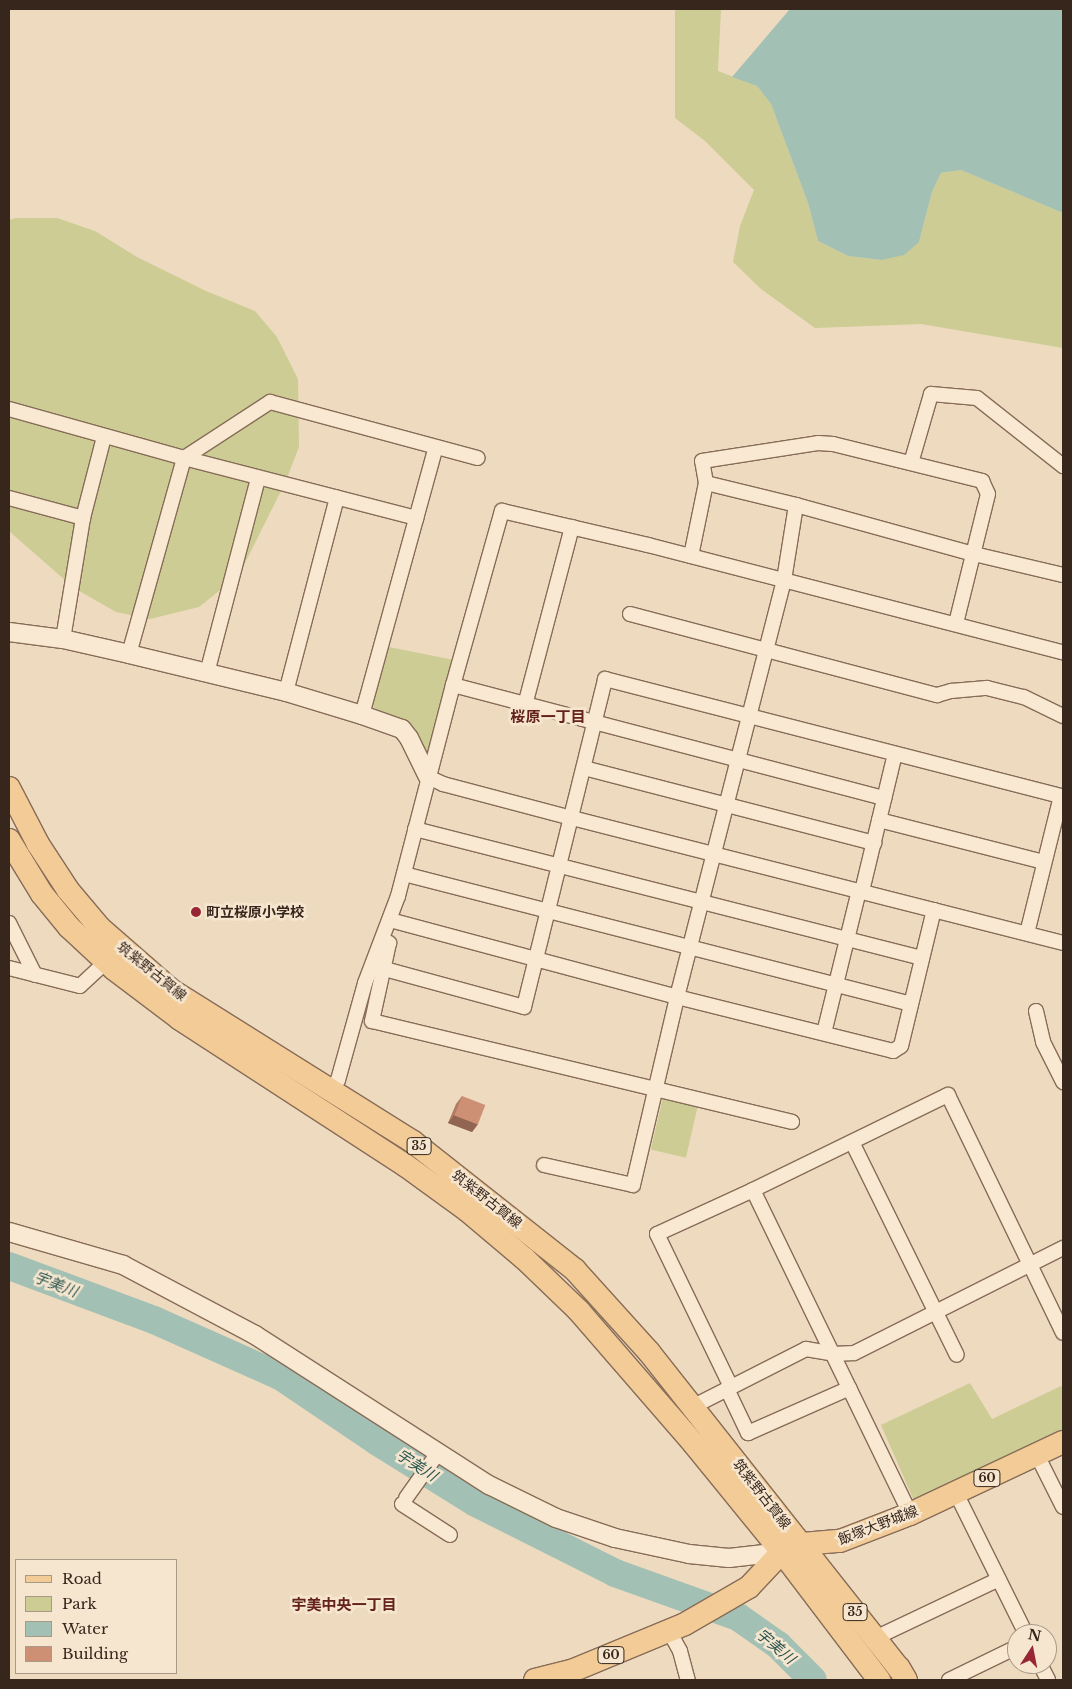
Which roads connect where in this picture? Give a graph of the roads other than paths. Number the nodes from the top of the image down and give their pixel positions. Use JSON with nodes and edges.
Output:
{"nodes":[{"id":1,"x":9,"y":409,"type":"edge"},
{"id":2,"x":104,"y":436,"type":"junction"},
{"id":3,"x":436,"y":447,"type":"junction"},
{"id":4,"x":184,"y":458,"type":"junction"},
{"id":5,"x":478,"y":458,"type":"dead end"},
{"id":6,"x":911,"y":463,"type":"junction"},
{"id":7,"x":1063,"y":466,"type":"edge"},
{"id":8,"x":258,"y":478,"type":"junction"},
{"id":9,"x":706,"y":483,"type":"junction"},
{"id":10,"x":9,"y":498,"type":"edge"},
{"id":11,"x":337,"y":498,"type":"junction"},
{"id":12,"x":796,"y":504,"type":"junction"},
{"id":13,"x":83,"y":518,"type":"junction"},
{"id":14,"x":416,"y":518,"type":"junction"},
{"id":15,"x":572,"y":527,"type":"junction"},
{"id":16,"x":974,"y":554,"type":"junction"},
{"id":17,"x":691,"y":556,"type":"junction"},
{"id":18,"x":1063,"y":575,"type":"edge"},
{"id":19,"x":784,"y":580,"type":"junction"},
{"id":20,"x":630,"y":614,"type":"dead end"},
{"id":21,"x":956,"y":623,"type":"junction"},
{"id":22,"x":9,"y":632,"type":"edge"},
{"id":23,"x":63,"y":639,"type":"junction"},
{"id":24,"x":766,"y":649,"type":"junction"},
{"id":25,"x":1063,"y":652,"type":"edge"},
{"id":26,"x":129,"y":654,"type":"junction"},
{"id":27,"x":207,"y":673,"type":"junction"},
{"id":28,"x":453,"y":685,"type":"junction"},
{"id":29,"x":286,"y":692,"type":"junction"},
{"id":30,"x":525,"y":705,"type":"junction"},
{"id":31,"x":362,"y":715,"type":"junction"},
{"id":32,"x":748,"y":715,"type":"junction"},
{"id":33,"x":1063,"y":716,"type":"edge"},
{"id":34,"x":595,"y":723,"type":"junction"},
{"id":35,"x":895,"y":754,"type":"junction"},
{"id":36,"x":737,"y":761,"type":"junction"},
{"id":37,"x":584,"y":768,"type":"junction"},
{"id":38,"x":428,"y":777,"type":"junction"},
{"id":39,"x":9,"y":788,"type":"edge"},
{"id":40,"x":884,"y":798,"type":"junction"},
{"id":41,"x":726,"y":805,"type":"junction"},
{"id":42,"x":572,"y":818,"type":"junction"},
{"id":43,"x":879,"y":820,"type":"junction"},
{"id":44,"x":415,"y":829,"type":"junction"},
{"id":45,"x":9,"y":840,"type":"edge"},
{"id":46,"x":874,"y":844,"type":"junction"},
{"id":47,"x":713,"y":854,"type":"junction"},
{"id":48,"x":1044,"y":862,"type":"junction"},
{"id":49,"x":559,"y":866,"type":"junction"},
{"id":50,"x":404,"y":874,"type":"junction"},
{"id":51,"x":860,"y":891,"type":"junction"},
{"id":52,"x":701,"y":903,"type":"junction"},
{"id":53,"x":934,"y":910,"type":"junction"},
{"id":54,"x":548,"y":911,"type":"junction"},
{"id":55,"x":390,"y":920,"type":"junction"},
{"id":56,"x":9,"y":923,"type":"edge"},
{"id":57,"x":1027,"y":934,"type":"junction"},
{"id":58,"x":382,"y":940,"type":"junction"},
{"id":59,"x":846,"y":940,"type":"junction"},
{"id":60,"x":1063,"y":943,"type":"edge"},
{"id":61,"x":689,"y":948,"type":"junction"},
{"id":62,"x":922,"y":958,"type":"junction"},
{"id":63,"x":536,"y":960,"type":"junction"},
{"id":64,"x":106,"y":962,"type":"junction"},
{"id":65,"x":9,"y":968,"type":"edge"},
{"id":66,"x":385,"y":969,"type":"junction"},
{"id":67,"x":35,"y":975,"type":"junction"},
{"id":68,"x":835,"y":984,"type":"junction"},
{"id":69,"x":677,"y":997,"type":"junction"},
{"id":70,"x":911,"y":1004,"type":"junction"},
{"id":71,"x":1036,"y":1011,"type":"dead end"},
{"id":72,"x":824,"y":1033,"type":"junction"},
{"id":73,"x":1063,"y":1082,"type":"edge"},
{"id":74,"x":655,"y":1088,"type":"junction"},
{"id":75,"x":331,"y":1092,"type":"junction"},
{"id":76,"x":792,"y":1122,"type":"dead end"},
{"id":77,"x":852,"y":1142,"type":"junction"},
{"id":78,"x":544,"y":1165,"type":"dead end"},
{"id":79,"x":753,"y":1190,"type":"junction"},
{"id":80,"x":9,"y":1232,"type":"edge"},
{"id":81,"x":1063,"y":1248,"type":"edge"},
{"id":82,"x":1030,"y":1264,"type":"junction"},
{"id":83,"x":935,"y":1311,"type":"junction"},
{"id":84,"x":1063,"y":1333,"type":"edge"},
{"id":85,"x":833,"y":1354,"type":"junction"},
{"id":86,"x":957,"y":1355,"type":"dead end"},
{"id":87,"x":729,"y":1388,"type":"junction"},
{"id":88,"x":850,"y":1388,"type":"junction"},
{"id":89,"x":692,"y":1407,"type":"junction"},
{"id":90,"x":1063,"y":1442,"type":"edge"},
{"id":91,"x":1037,"y":1455,"type":"junction"},
{"id":92,"x":435,"y":1457,"type":"junction"},
{"id":93,"x":956,"y":1493,"type":"junction"},
{"id":94,"x":1063,"y":1507,"type":"edge"},
{"id":95,"x":910,"y":1514,"type":"junction"},
{"id":96,"x":450,"y":1535,"type":"dead end"},
{"id":97,"x":792,"y":1548,"type":"junction"},
{"id":98,"x":999,"y":1579,"type":"junction"},
{"id":99,"x":1021,"y":1624,"type":"edge"},
{"id":100,"x":677,"y":1628,"type":"junction"},
{"id":101,"x":875,"y":1638,"type":"junction"},
{"id":102,"x":1007,"y":1652,"type":"edge"},
{"id":103,"x":535,"y":1680,"type":"edge"},
{"id":104,"x":688,"y":1680,"type":"edge"},
{"id":105,"x":879,"y":1680,"type":"edge"},
{"id":106,"x":906,"y":1680,"type":"edge"},
{"id":107,"x":949,"y":1680,"type":"edge"}],
"edges":[{"from":1,"to":2,"type":"street"},
{"from":2,"to":4,"type":"street"},
{"from":2,"to":13,"type":"street"},
{"from":3,"to":4,"type":"street"},
{"from":3,"to":5,"type":"street"},
{"from":3,"to":14,"type":"street"},
{"from":4,"to":8,"type":"street"},
{"from":4,"to":26,"type":"street"},
{"from":6,"to":7,"type":"street"},
{"from":6,"to":9,"type":"street"},
{"from":6,"to":16,"type":"street"},
{"from":8,"to":11,"type":"street"},
{"from":8,"to":27,"type":"street"},
{"from":9,"to":12,"type":"street"},
{"from":9,"to":17,"type":"street"},
{"from":10,"to":13,"type":"street"},
{"from":11,"to":14,"type":"street"},
{"from":11,"to":29,"type":"street"},
{"from":12,"to":16,"type":"street"},
{"from":12,"to":19,"type":"street"},
{"from":13,"to":23,"type":"street"},
{"from":14,"to":31,"type":"street"},
{"from":15,"to":17,"type":"street"},
{"from":15,"to":28,"type":"street"},
{"from":15,"to":30,"type":"street"},
{"from":16,"to":18,"type":"street"},
{"from":16,"to":21,"type":"street"},
{"from":17,"to":19,"type":"street"},
{"from":19,"to":21,"type":"street"},
{"from":19,"to":24,"type":"street"},
{"from":20,"to":24,"type":"street"},
{"from":21,"to":25,"type":"street"},
{"from":22,"to":23,"type":"street"},
{"from":23,"to":26,"type":"street"},
{"from":24,"to":32,"type":"street"},
{"from":24,"to":33,"type":"street"},
{"from":26,"to":27,"type":"street"},
{"from":27,"to":29,"type":"street"},
{"from":28,"to":30,"type":"street"},
{"from":28,"to":38,"type":"street"},
{"from":29,"to":31,"type":"street"},
{"from":30,"to":34,"type":"street"},
{"from":31,"to":38,"type":"street"},
{"from":32,"to":34,"type":"street"},
{"from":32,"to":35,"type":"street"},
{"from":32,"to":36,"type":"street"},
{"from":34,"to":36,"type":"street"},
{"from":34,"to":37,"type":"street"},
{"from":35,"to":40,"type":"street"},
{"from":35,"to":48,"type":"street"},
{"from":36,"to":40,"type":"street"},
{"from":36,"to":41,"type":"street"},
{"from":37,"to":41,"type":"street"},
{"from":37,"to":42,"type":"street"},
{"from":38,"to":42,"type":"street"},
{"from":38,"to":44,"type":"street"},
{"from":39,"to":75,"type":"main road","name":"筑紫野古賀線","number":"35"},
{"from":40,"to":43,"type":"street"},
{"from":41,"to":46,"type":"street"},
{"from":41,"to":47,"type":"street"},
{"from":42,"to":47,"type":"street"},
{"from":42,"to":49,"type":"street"},
{"from":43,"to":46,"type":"street"},
{"from":43,"to":48,"type":"street"},
{"from":44,"to":49,"type":"street"},
{"from":44,"to":50,"type":"street"},
{"from":45,"to":64,"type":"main road","name":"筑紫野古賀線","number":"35"},
{"from":46,"to":51,"type":"street"},
{"from":47,"to":51,"type":"street"},
{"from":47,"to":52,"type":"street"},
{"from":48,"to":57,"type":"street"},
{"from":49,"to":52,"type":"street"},
{"from":49,"to":54,"type":"street"},
{"from":50,"to":54,"type":"street"},
{"from":50,"to":55,"type":"street"},
{"from":51,"to":53,"type":"street"},
{"from":51,"to":59,"type":"street"},
{"from":52,"to":59,"type":"street"},
{"from":52,"to":61,"type":"street"},
{"from":53,"to":57,"type":"street"},
{"from":53,"to":62,"type":"street"},
{"from":54,"to":61,"type":"street"},
{"from":54,"to":63,"type":"street"},
{"from":55,"to":58,"type":"street"},
{"from":55,"to":63,"type":"street"},
{"from":56,"to":67,"type":"street"},
{"from":57,"to":60,"type":"street"},
{"from":58,"to":66,"type":"street"},
{"from":58,"to":75,"type":"street"},
{"from":59,"to":62,"type":"street"},
{"from":59,"to":68,"type":"street"},
{"from":61,"to":68,"type":"street"},
{"from":61,"to":69,"type":"street"},
{"from":62,"to":70,"type":"street"},
{"from":63,"to":66,"type":"street"},
{"from":63,"to":69,"type":"street"},
{"from":64,"to":67,"type":"street"},
{"from":64,"to":97,"type":"main road","name":"筑紫野古賀線","number":"35"},
{"from":65,"to":67,"type":"street"},
{"from":66,"to":74,"type":"street"},
{"from":68,"to":70,"type":"street"},
{"from":68,"to":72,"type":"street"},
{"from":69,"to":72,"type":"street"},
{"from":69,"to":74,"type":"street"},
{"from":70,"to":72,"type":"street"},
{"from":71,"to":73,"type":"street"},
{"from":74,"to":76,"type":"street"},
{"from":74,"to":78,"type":"street"},
{"from":75,"to":89,"type":"main road","name":"筑紫野古賀線","number":"35"},
{"from":77,"to":79,"type":"street"},
{"from":77,"to":82,"type":"street"},
{"from":77,"to":83,"type":"street"},
{"from":79,"to":85,"type":"street"},
{"from":79,"to":87,"type":"street"},
{"from":80,"to":92,"type":"street"},
{"from":81,"to":82,"type":"street"},
{"from":82,"to":83,"type":"street"},
{"from":82,"to":84,"type":"street"},
{"from":83,"to":85,"type":"street"},
{"from":83,"to":86,"type":"street"},
{"from":85,"to":87,"type":"street"},
{"from":85,"to":88,"type":"street"},
{"from":87,"to":88,"type":"street"},
{"from":87,"to":89,"type":"street"},
{"from":88,"to":95,"type":"street"},
{"from":89,"to":97,"type":"main road","name":"筑紫野古賀線","number":"35"},
{"from":90,"to":91,"type":"main road","name":"飯塚大野城線","number":"60"},
{"from":91,"to":93,"type":"main road","name":"飯塚大野城線","number":"60"},
{"from":91,"to":94,"type":"street"},
{"from":92,"to":96,"type":"street"},
{"from":92,"to":97,"type":"street"},
{"from":93,"to":95,"type":"main road","name":"飯塚大野城線","number":"60"},
{"from":93,"to":98,"type":"street"},
{"from":95,"to":97,"type":"main road","name":"飯塚大野城線","number":"60"},
{"from":97,"to":100,"type":"main road","number":"60"},
{"from":97,"to":101,"type":"main road","name":"筑紫野古賀線","number":"35"},
{"from":97,"to":105,"type":"main road","name":"筑紫野古賀線","number":"35"},
{"from":98,"to":99,"type":"street"},
{"from":98,"to":101,"type":"street"},
{"from":100,"to":103,"type":"main road","number":"60"},
{"from":100,"to":104,"type":"street"},
{"from":101,"to":106,"type":"main road","name":"筑紫野古賀線","number":"35"},
{"from":102,"to":107,"type":"street"}]}
